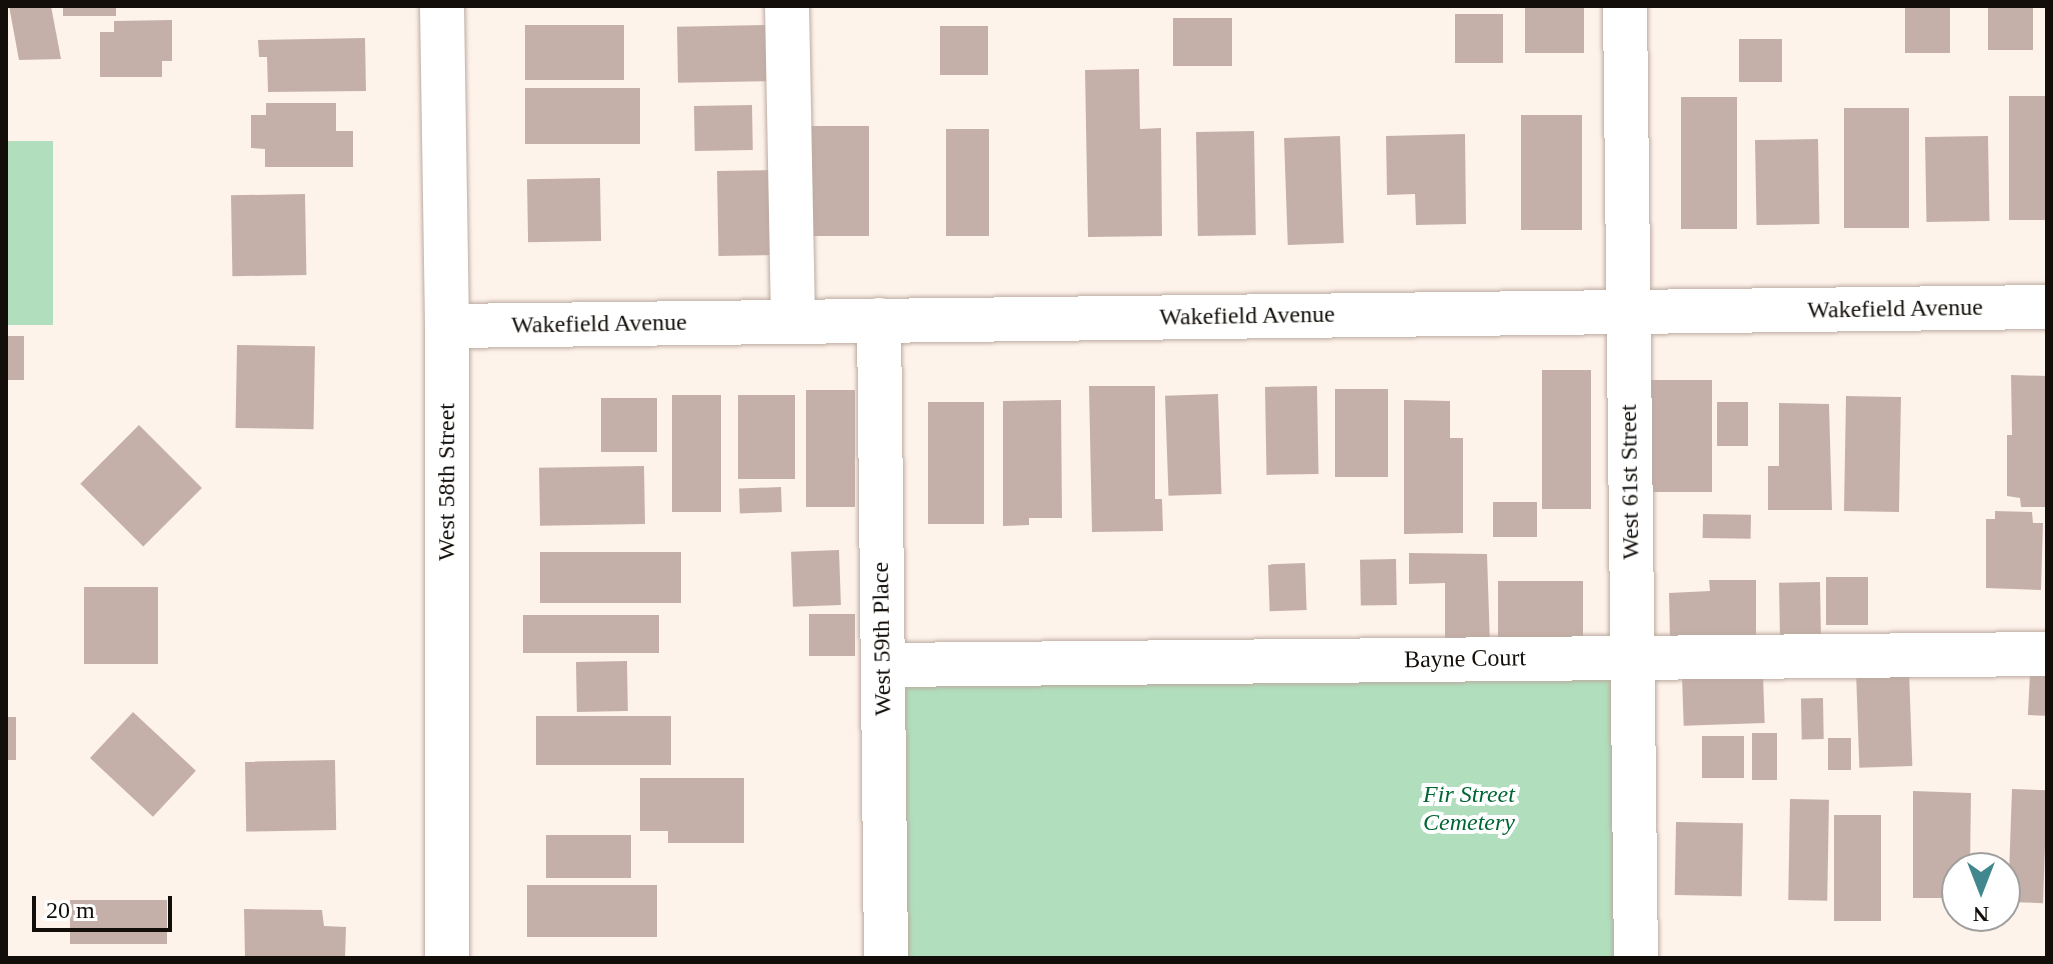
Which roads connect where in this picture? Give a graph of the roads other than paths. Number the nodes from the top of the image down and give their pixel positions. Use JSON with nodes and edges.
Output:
{"nodes":[{"id":1,"x":442,"y":6,"type":"edge"},
{"id":2,"x":787,"y":6,"type":"edge"},
{"id":3,"x":1625,"y":6,"type":"edge"},
{"id":4,"x":2047,"y":307,"type":"edge"},
{"id":5,"x":1627,"y":312,"type":"junction"},
{"id":6,"x":879,"y":320,"type":"junction"},
{"id":7,"x":793,"y":322,"type":"junction"},
{"id":8,"x":447,"y":326,"type":"junction"},
{"id":9,"x":2047,"y":654,"type":"edge"},
{"id":10,"x":1633,"y":657,"type":"junction"},
{"id":11,"x":883,"y":665,"type":"junction"},
{"id":12,"x":447,"y":958,"type":"edge"},
{"id":13,"x":886,"y":958,"type":"edge"},
{"id":14,"x":1636,"y":958,"type":"edge"}],
"edges":[{"from":1,"to":8,"type":"street","name":"West 58th Street"},
{"from":2,"to":7,"type":"street"},
{"from":3,"to":5,"type":"street","name":"West 61st Street"},
{"from":4,"to":5,"type":"street","name":"Wakefield Avenue"},
{"from":5,"to":6,"type":"street","name":"Wakefield Avenue"},
{"from":5,"to":10,"type":"street","name":"West 61st Street"},
{"from":6,"to":7,"type":"street","name":"Wakefield Avenue"},
{"from":6,"to":11,"type":"street","name":"West 59th Place"},
{"from":7,"to":8,"type":"street","name":"Wakefield Avenue"},
{"from":8,"to":12,"type":"street","name":"West 58th Street"},
{"from":9,"to":10,"type":"street","name":"Bayne Court"},
{"from":10,"to":11,"type":"street","name":"Bayne Court"},
{"from":10,"to":14,"type":"street","name":"West 61st Street"},
{"from":11,"to":13,"type":"street","name":"West 59th Place"}]}
